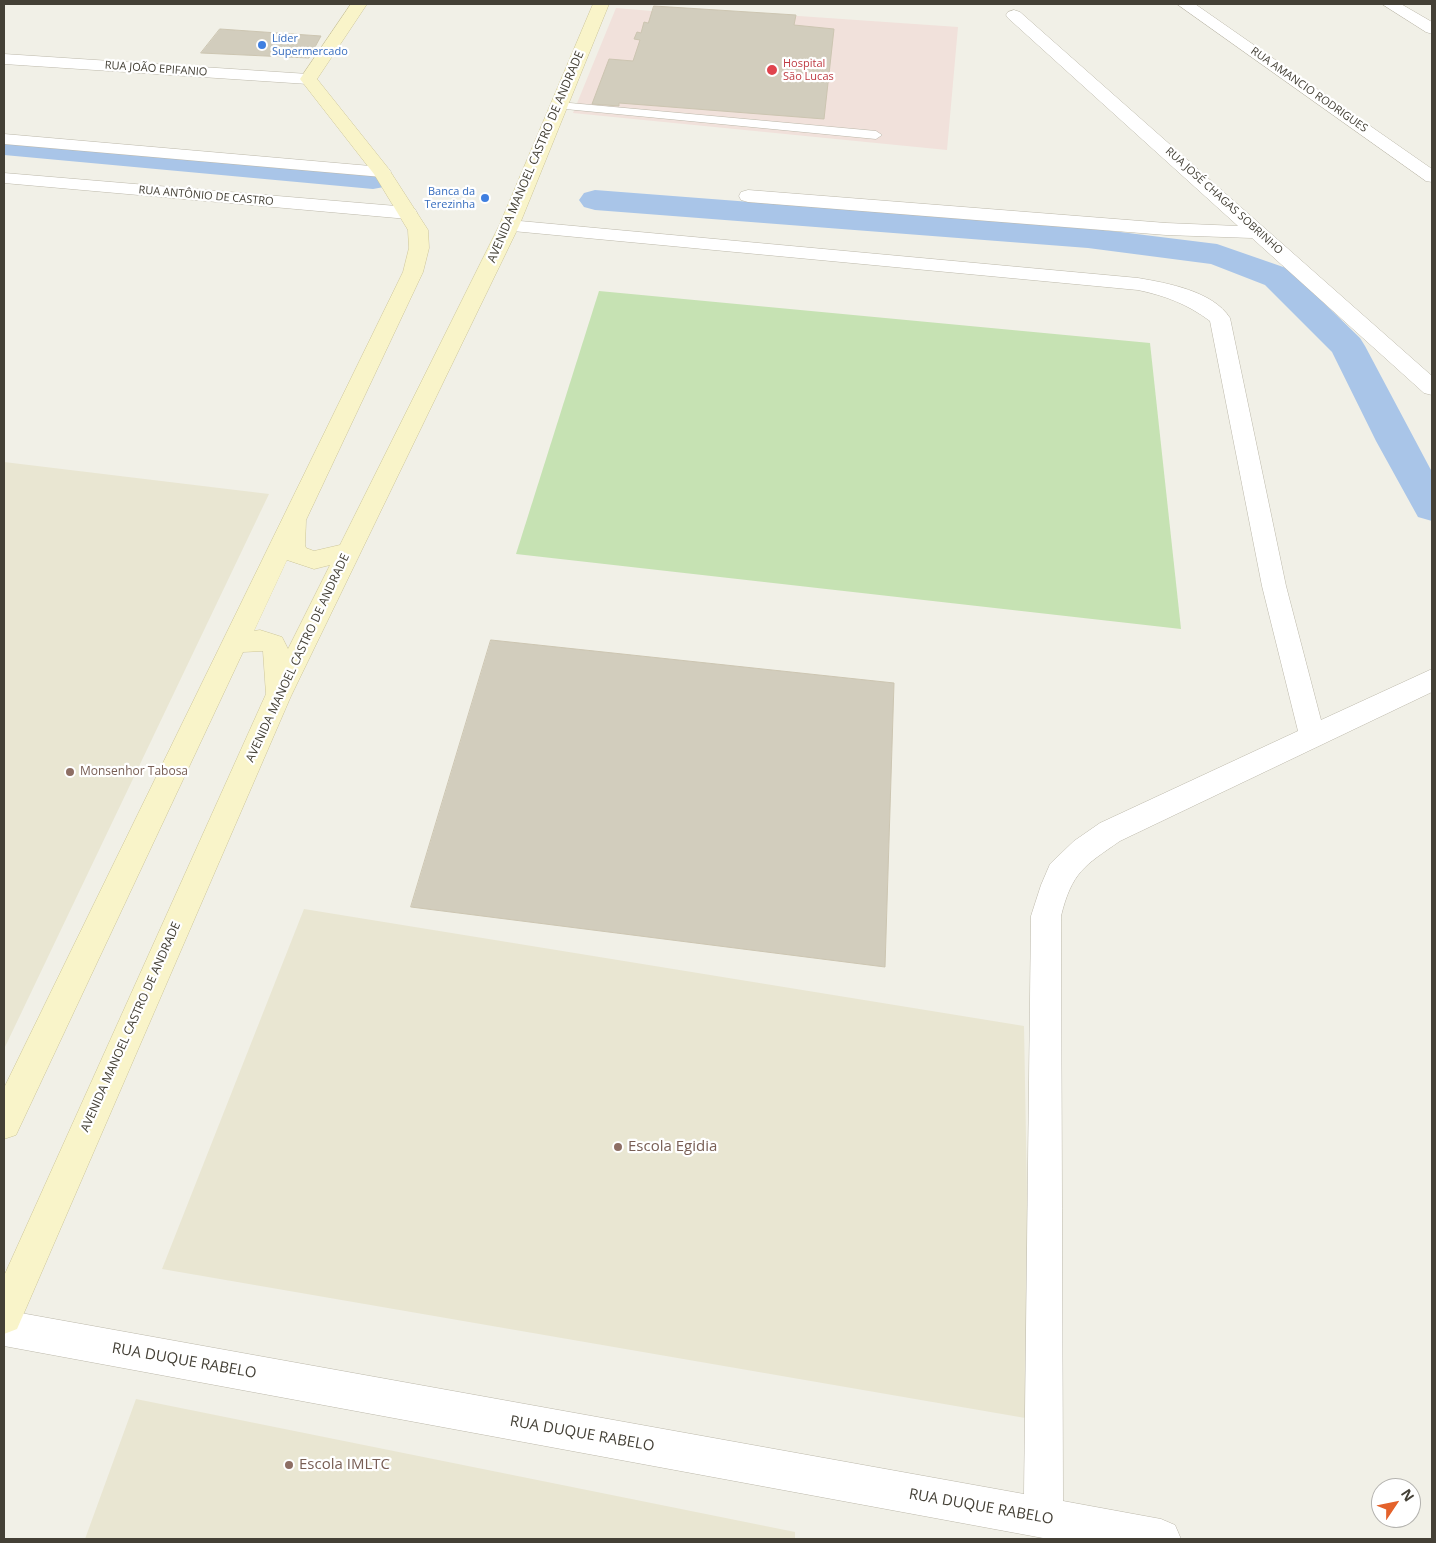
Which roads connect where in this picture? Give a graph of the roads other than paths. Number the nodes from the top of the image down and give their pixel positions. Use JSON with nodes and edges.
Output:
{"nodes":[{"id":1,"x":359,"y":4,"type":"edge"},
{"id":2,"x":601,"y":4,"type":"edge"},
{"id":3,"x":1185,"y":4,"type":"edge"},
{"id":4,"x":1390,"y":4,"type":"edge"},
{"id":5,"x":1014,"y":15,"type":"dead end"},
{"id":6,"x":1432,"y":28,"type":"edge"},
{"id":7,"x":4,"y":59,"type":"edge"},
{"id":8,"x":308,"y":79,"type":"junction"},
{"id":9,"x":559,"y":106,"type":"junction"},
{"id":10,"x":876,"y":135,"type":"dead end"},
{"id":11,"x":4,"y":139,"type":"edge"},
{"id":12,"x":382,"y":172,"type":"junction"},
{"id":13,"x":1432,"y":177,"type":"edge"},
{"id":14,"x":4,"y":178,"type":"edge"},
{"id":15,"x":748,"y":196,"type":"dead end"},
{"id":16,"x":408,"y":214,"type":"junction"},
{"id":17,"x":509,"y":226,"type":"junction"},
{"id":18,"x":1259,"y":232,"type":"junction"},
{"id":19,"x":1432,"y":388,"type":"edge"},
{"id":20,"x":296,"y":514,"type":"junction"},
{"id":21,"x":348,"y":552,"type":"junction"},
{"id":22,"x":236,"y":643,"type":"junction"},
{"id":23,"x":1432,"y":680,"type":"edge"},
{"id":24,"x":278,"y":696,"type":"junction"},
{"id":25,"x":1312,"y":735,"type":"junction"},
{"id":26,"x":4,"y":1123,"type":"edge"},
{"id":27,"x":4,"y":1316,"type":"edge"},
{"id":28,"x":4,"y":1328,"type":"edge"},
{"id":29,"x":1043,"y":1518,"type":"junction"},
{"id":30,"x":1161,"y":1539,"type":"edge"}],
"edges":[{"from":1,"to":8,"type":"main road"},
{"from":2,"to":9,"type":"main road","name":"AVENIDA MANOEL CASTRO DE ANDRADE"},
{"from":3,"to":13,"type":"street","name":"RUA AMANCIO RODRIGUES"},
{"from":4,"to":6,"type":"street"},
{"from":5,"to":18,"type":"street","name":"RUA JOSÉ CHAGAS SOBRINHO"},
{"from":7,"to":8,"type":"street","name":"RUA JOÃO EPIFANIO"},
{"from":8,"to":12,"type":"main road"},
{"from":9,"to":10,"type":"lane"},
{"from":9,"to":17,"type":"main road","name":"AVENIDA MANOEL CASTRO DE ANDRADE"},
{"from":11,"to":12,"type":"street"},
{"from":12,"to":16,"type":"main road"},
{"from":14,"to":16,"type":"street","name":"RUA ANTÔNIO DE CASTRO"},
{"from":15,"to":18,"type":"street"},
{"from":16,"to":20,"type":"main road"},
{"from":17,"to":21,"type":"main road","name":"AVENIDA MANOEL CASTRO DE ANDRADE"},
{"from":17,"to":25,"type":"street"},
{"from":18,"to":19,"type":"street","name":"RUA JOSÉ CHAGAS SOBRINHO"},
{"from":20,"to":21,"type":"main road"},
{"from":20,"to":22,"type":"main road"},
{"from":21,"to":24,"type":"main road","name":"AVENIDA MANOEL CASTRO DE ANDRADE"},
{"from":22,"to":24,"type":"main road"},
{"from":22,"to":26,"type":"main road"},
{"from":23,"to":25,"type":"street"},
{"from":24,"to":27,"type":"main road","name":"AVENIDA MANOEL CASTRO DE ANDRADE"},
{"from":25,"to":29,"type":"street"},
{"from":28,"to":29,"type":"street","name":"RUA DUQUE RABELO"},
{"from":29,"to":30,"type":"street","name":"RUA DUQUE RABELO"}]}
